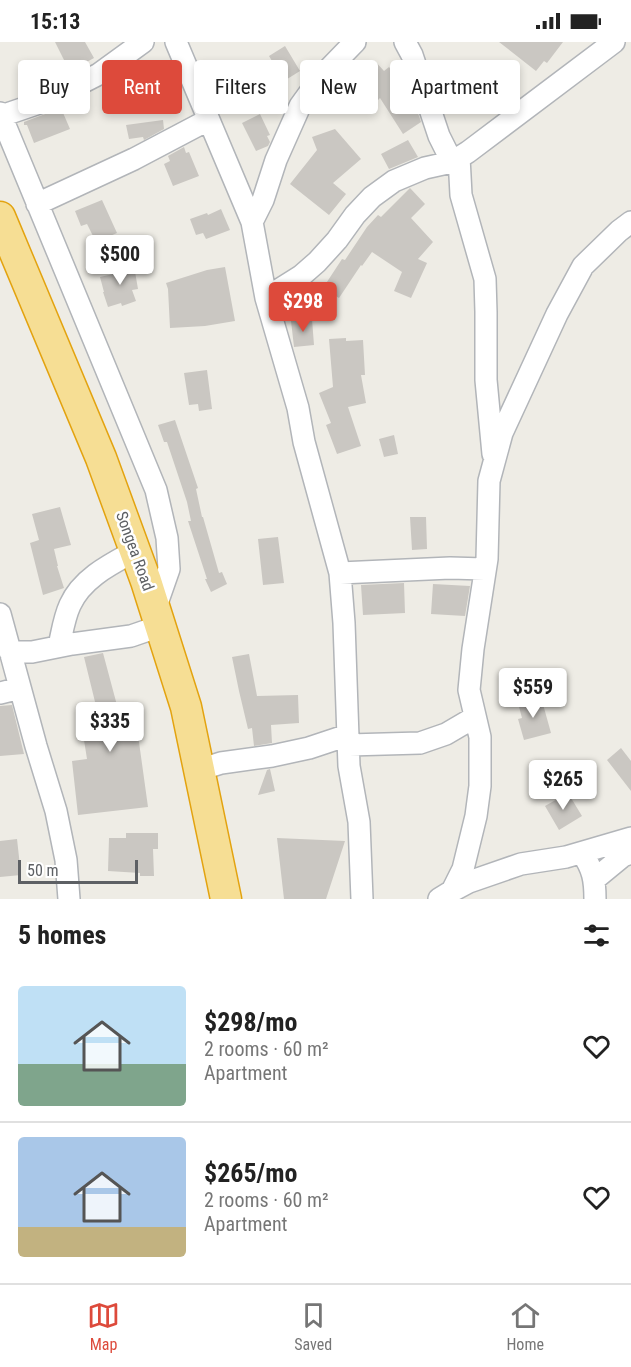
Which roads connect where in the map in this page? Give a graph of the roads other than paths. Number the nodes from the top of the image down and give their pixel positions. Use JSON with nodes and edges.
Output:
{"nodes":[{"id":1,"x":143,"y":42,"type":"edge"},
{"id":2,"x":176,"y":42,"type":"edge"},
{"id":3,"x":356,"y":42,"type":"edge"},
{"id":4,"x":405,"y":42,"type":"edge"},
{"id":5,"x":614,"y":42,"type":"edge"},
{"id":6,"x":1,"y":115,"type":"edge"},
{"id":7,"x":208,"y":120,"type":"junction"},
{"id":8,"x":456,"y":159,"type":"junction"},
{"id":9,"x":38,"y":204,"type":"junction"},
{"id":10,"x":0,"y":217,"type":"edge"},
{"id":11,"x":252,"y":222,"type":"junction"},
{"id":12,"x":631,"y":222,"type":"edge"},
{"id":13,"x":266,"y":297,"type":"junction"},
{"id":14,"x":494,"y":464,"type":"junction"},
{"id":15,"x":135,"y":550,"type":"junction"},
{"id":16,"x":485,"y":569,"type":"junction"},
{"id":17,"x":340,"y":573,"type":"junction"},
{"id":18,"x":0,"y":614,"type":"edge"},
{"id":19,"x":158,"y":617,"type":"junction"},
{"id":20,"x":59,"y":646,"type":"junction"},
{"id":21,"x":10,"y":652,"type":"junction"},
{"id":22,"x":10,"y":691,"type":"edge"},
{"id":23,"x":475,"y":717,"type":"junction"},
{"id":24,"x":348,"y":740,"type":"junction"},
{"id":25,"x":199,"y":770,"type":"junction"},
{"id":26,"x":631,"y":838,"type":"edge"},
{"id":27,"x":582,"y":853,"type":"junction"},
{"id":28,"x":631,"y":853,"type":"edge"},
{"id":29,"x":595,"y":889,"type":"edge"},
{"id":30,"x":445,"y":895,"type":"edge"},
{"id":31,"x":69,"y":899,"type":"edge"},
{"id":32,"x":226,"y":899,"type":"edge"},
{"id":33,"x":362,"y":899,"type":"edge"}],
"edges":[{"from":1,"to":6,"type":"street"},
{"from":2,"to":7,"type":"street"},
{"from":3,"to":11,"type":"street"},
{"from":4,"to":8,"type":"street"},
{"from":5,"to":8,"type":"street"},
{"from":6,"to":9,"type":"street"},
{"from":7,"to":9,"type":"street"},
{"from":7,"to":11,"type":"street"},
{"from":8,"to":13,"type":"street"},
{"from":8,"to":14,"type":"street"},
{"from":9,"to":19,"type":"street"},
{"from":10,"to":15,"type":"highway","name":"Songea Road"},
{"from":11,"to":13,"type":"street"},
{"from":12,"to":14,"type":"street"},
{"from":13,"to":17,"type":"street"},
{"from":14,"to":16,"type":"street"},
{"from":15,"to":19,"type":"highway","name":"Songea Road"},
{"from":15,"to":20,"type":"street"},
{"from":16,"to":17,"type":"street"},
{"from":16,"to":23,"type":"street"},
{"from":17,"to":24,"type":"street"},
{"from":18,"to":21,"type":"street"},
{"from":19,"to":20,"type":"street"},
{"from":19,"to":25,"type":"highway","name":"Songea Road"},
{"from":20,"to":21,"type":"street"},
{"from":21,"to":22,"type":"street"},
{"from":22,"to":31,"type":"street"},
{"from":23,"to":24,"type":"street"},
{"from":23,"to":30,"type":"street"},
{"from":24,"to":25,"type":"street"},
{"from":24,"to":33,"type":"street"},
{"from":25,"to":32,"type":"highway","name":"Songea Road"},
{"from":26,"to":27,"type":"street"},
{"from":27,"to":29,"type":"street"},
{"from":27,"to":30,"type":"street"},
{"from":28,"to":29,"type":"street"}]}
